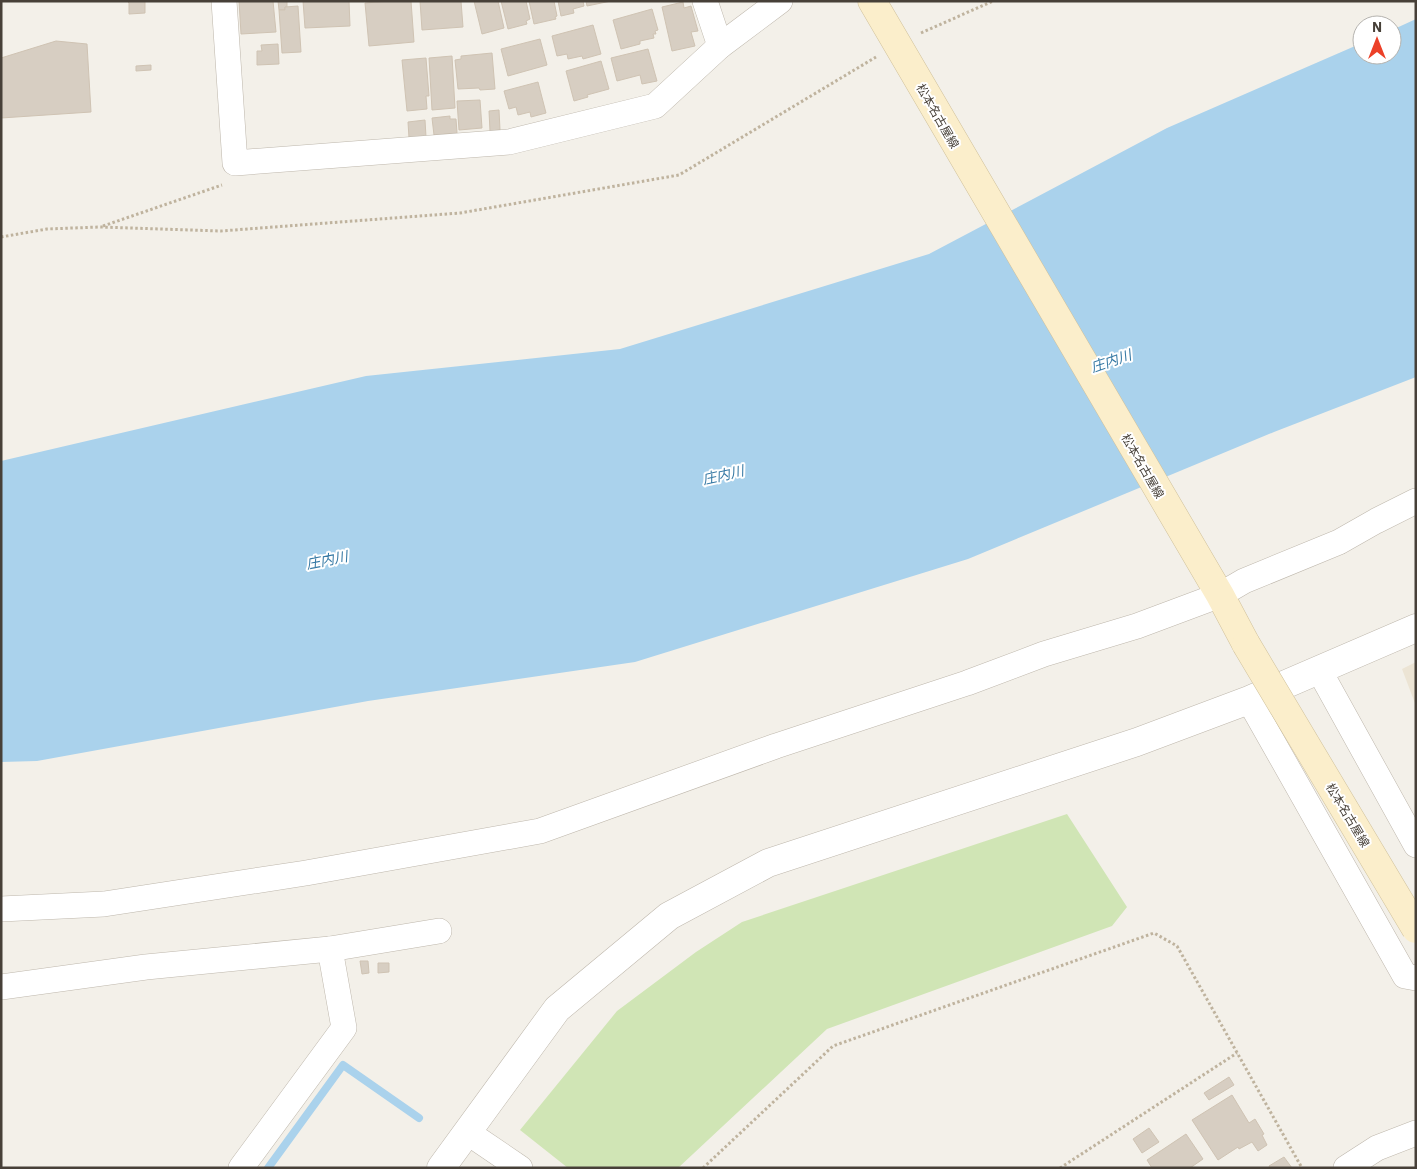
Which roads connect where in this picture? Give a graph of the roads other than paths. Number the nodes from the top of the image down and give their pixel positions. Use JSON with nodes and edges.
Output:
{"nodes":[{"id":1,"x":224,"y":1,"type":"edge"},
{"id":2,"x":705,"y":1,"type":"edge"},
{"id":3,"x":780,"y":1,"type":"edge"},
{"id":4,"x":872,"y":1,"type":"edge"},
{"id":5,"x":720,"y":46,"type":"junction"},
{"id":6,"x":1416,"y":501,"type":"edge"},
{"id":7,"x":1220,"y":595,"type":"junction"},
{"id":8,"x":1416,"y":628,"type":"edge"},
{"id":9,"x":1318,"y":670,"type":"junction"},
{"id":10,"x":1249,"y":700,"type":"junction"},
{"id":11,"x":1416,"y":845,"type":"edge"},
{"id":12,"x":1,"y":909,"type":"edge"},
{"id":13,"x":1416,"y":929,"type":"edge"},
{"id":14,"x":439,"y":931,"type":"dead end"},
{"id":15,"x":330,"y":949,"type":"junction"},
{"id":16,"x":1416,"y":978,"type":"edge"},
{"id":17,"x":1,"y":987,"type":"edge"},
{"id":18,"x":467,"y":1132,"type":"junction"},
{"id":19,"x":1416,"y":1133,"type":"edge"},
{"id":20,"x":241,"y":1168,"type":"edge"},
{"id":21,"x":440,"y":1168,"type":"edge"},
{"id":22,"x":520,"y":1168,"type":"edge"},
{"id":23,"x":1346,"y":1168,"type":"edge"}],
"edges":[{"from":1,"to":5,"type":"street"},
{"from":2,"to":5,"type":"street"},
{"from":3,"to":5,"type":"street"},
{"from":4,"to":7,"type":"main road","name":"松本名古屋線"},
{"from":6,"to":7,"type":"street"},
{"from":7,"to":12,"type":"street"},
{"from":7,"to":13,"type":"main road","name":"松本名古屋線","bridge":true},
{"from":8,"to":9,"type":"street"},
{"from":9,"to":10,"type":"street"},
{"from":9,"to":11,"type":"street"},
{"from":10,"to":16,"type":"street"},
{"from":10,"to":18,"type":"street"},
{"from":14,"to":15,"type":"street"},
{"from":15,"to":17,"type":"street"},
{"from":15,"to":20,"type":"street"},
{"from":18,"to":21,"type":"street"},
{"from":18,"to":22,"type":"street"},
{"from":19,"to":23,"type":"street"}]}
